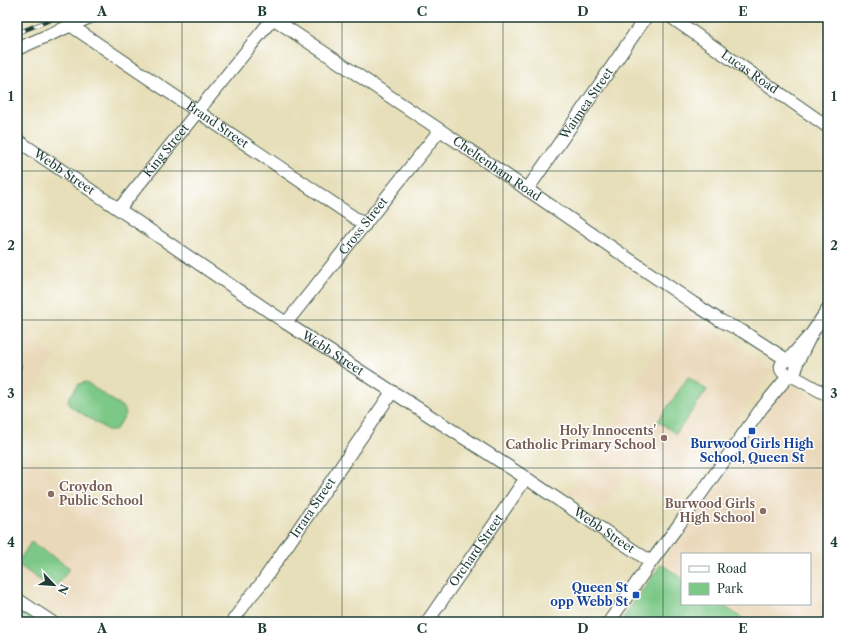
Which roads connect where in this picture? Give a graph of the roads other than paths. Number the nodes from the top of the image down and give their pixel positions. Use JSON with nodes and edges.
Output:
{"nodes":[{"id":1,"x":90,"y":17,"type":"edge"},
{"id":2,"x":646,"y":17,"type":"edge"},
{"id":3,"x":671,"y":17,"type":"edge"},
{"id":4,"x":272,"y":18,"type":"edge"},
{"id":5,"x":70,"y":25,"type":"junction"},
{"id":6,"x":17,"y":49,"type":"edge"},
{"id":7,"x":198,"y":112,"type":"junction"},
{"id":8,"x":828,"y":127,"type":"edge"},
{"id":9,"x":440,"y":130,"type":"junction"},
{"id":10,"x":17,"y":140,"type":"edge"},
{"id":11,"x":527,"y":190,"type":"junction"},
{"id":12,"x":120,"y":209,"type":"junction"},
{"id":13,"x":365,"y":225,"type":"junction"},
{"id":14,"x":828,"y":309,"type":"edge"},
{"id":15,"x":286,"y":323,"type":"junction"},
{"id":16,"x":789,"y":368,"type":"junction"},
{"id":17,"x":392,"y":392,"type":"junction"},
{"id":18,"x":828,"y":392,"type":"edge"},
{"id":19,"x":828,"y":395,"type":"edge"},
{"id":20,"x":526,"y":478,"type":"junction"},
{"id":21,"x":651,"y":562,"type":"junction"},
{"id":22,"x":17,"y":599,"type":"edge"},
{"id":23,"x":52,"y":622,"type":"edge"},
{"id":24,"x":232,"y":622,"type":"edge"},
{"id":25,"x":427,"y":622,"type":"edge"},
{"id":26,"x":609,"y":622,"type":"edge"}],
"edges":[{"from":1,"to":5,"type":"street"},
{"from":2,"to":11,"type":"street","name":"Waimea Street"},
{"from":3,"to":8,"type":"street","name":"Lucas Road"},
{"from":4,"to":7,"type":"street","name":"King Street"},
{"from":4,"to":9,"type":"street","name":"Cheltenham Road"},
{"from":5,"to":6,"type":"street"},
{"from":5,"to":7,"type":"street","name":"Brand Street"},
{"from":7,"to":12,"type":"street","name":"King Street"},
{"from":7,"to":13,"type":"street","name":"Brand Street"},
{"from":9,"to":11,"type":"street","name":"Cheltenham Road"},
{"from":9,"to":13,"type":"street","name":"Cross Street"},
{"from":10,"to":12,"type":"street","name":"Webb Street"},
{"from":11,"to":16,"type":"street","name":"Cheltenham Road"},
{"from":12,"to":15,"type":"street","name":"Webb Street"},
{"from":13,"to":15,"type":"street","name":"Cross Street"},
{"from":14,"to":16,"type":"street"},
{"from":15,"to":17,"type":"street","name":"Webb Street"},
{"from":16,"to":18,"type":"street","name":"Cheltenham Road"},
{"from":16,"to":19,"type":"street","name":"Cheltenham Road"},
{"from":16,"to":21,"type":"street"},
{"from":17,"to":20,"type":"street","name":"Webb Street"},
{"from":17,"to":24,"type":"street","name":"Irrara Street"},
{"from":20,"to":21,"type":"street","name":"Webb Street"},
{"from":20,"to":25,"type":"street","name":"Orchard Street"},
{"from":21,"to":26,"type":"street"},
{"from":22,"to":23,"type":"street"}]}
